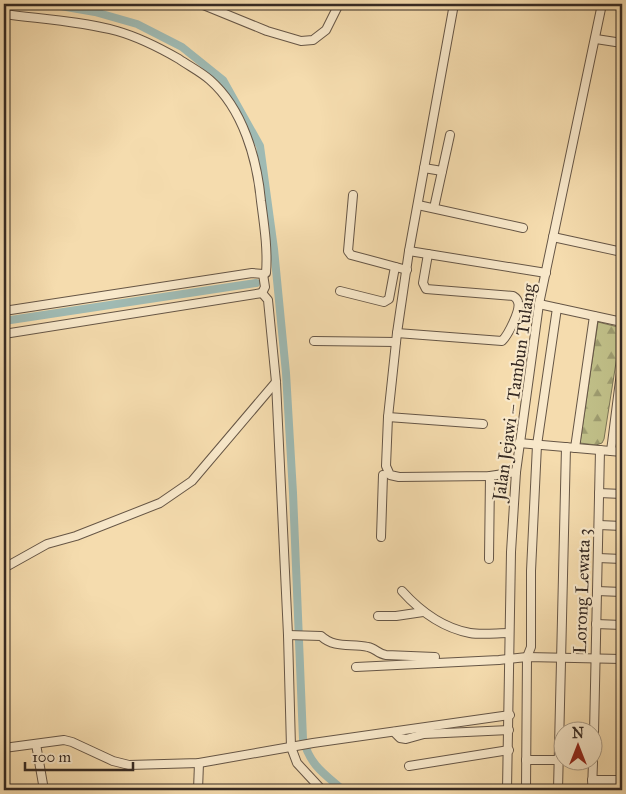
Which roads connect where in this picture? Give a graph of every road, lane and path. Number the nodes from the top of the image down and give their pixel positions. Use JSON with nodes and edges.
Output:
{"nodes":[{"id":1,"x":201,"y":4,"type":"edge"},
{"id":2,"x":339,"y":4,"type":"edge"},
{"id":3,"x":454,"y":4,"type":"edge"},
{"id":4,"x":602,"y":4,"type":"edge"},
{"id":5,"x":4,"y":14,"type":"edge"},
{"id":6,"x":596,"y":39,"type":"junction"},
{"id":7,"x":622,"y":43,"type":"edge"},
{"id":8,"x":450,"y":135,"type":"dead end"},
{"id":9,"x":424,"y":168,"type":"junction"},
{"id":10,"x":442,"y":171,"type":"junction"},
{"id":11,"x":353,"y":195,"type":"dead end"},
{"id":12,"x":418,"y":205,"type":"junction"},
{"id":13,"x":434,"y":208,"type":"junction"},
{"id":14,"x":523,"y":228,"type":"dead end"},
{"id":15,"x":553,"y":237,"type":"junction"},
{"id":16,"x":409,"y":251,"type":"junction"},
{"id":17,"x":622,"y":252,"type":"edge"},
{"id":18,"x":428,"y":254,"type":"junction"},
{"id":19,"x":395,"y":267,"type":"junction"},
{"id":20,"x":407,"y":270,"type":"junction"},
{"id":21,"x":546,"y":273,"type":"junction"},
{"id":22,"x":263,"y":274,"type":"junction"},
{"id":23,"x":340,"y":291,"type":"dead end"},
{"id":24,"x":262,"y":294,"type":"junction"},
{"id":25,"x":540,"y":304,"type":"junction"},
{"id":26,"x":557,"y":308,"type":"junction"},
{"id":27,"x":4,"y":311,"type":"edge"},
{"id":28,"x":594,"y":316,"type":"junction"},
{"id":29,"x":622,"y":322,"type":"edge"},
{"id":30,"x":396,"y":332,"type":"junction"},
{"id":31,"x":4,"y":334,"type":"edge"},
{"id":32,"x":314,"y":341,"type":"dead end"},
{"id":33,"x":396,"y":342,"type":"junction"},
{"id":34,"x":622,"y":365,"type":"edge"},
{"id":35,"x":276,"y":382,"type":"junction"},
{"id":36,"x":388,"y":418,"type":"junction"},
{"id":37,"x":483,"y":424,"type":"dead end"},
{"id":38,"x":519,"y":443,"type":"junction"},
{"id":39,"x":537,"y":445,"type":"junction"},
{"id":40,"x":570,"y":447,"type":"junction"},
{"id":41,"x":600,"y":450,"type":"junction"},
{"id":42,"x":611,"y":451,"type":"junction"},
{"id":43,"x":622,"y":452,"type":"edge"},
{"id":44,"x":516,"y":472,"type":"junction"},
{"id":45,"x":383,"y":475,"type":"dead end"},
{"id":46,"x":490,"y":476,"type":"junction"},
{"id":47,"x":599,"y":493,"type":"junction"},
{"id":48,"x":622,"y":494,"type":"edge"},
{"id":49,"x":599,"y":525,"type":"junction"},
{"id":50,"x":622,"y":526,"type":"edge"},
{"id":51,"x":381,"y":537,"type":"dead end"},
{"id":52,"x":598,"y":558,"type":"junction"},
{"id":53,"x":489,"y":559,"type":"dead end"},
{"id":54,"x":622,"y":559,"type":"edge"},
{"id":55,"x":4,"y":568,"type":"edge"},
{"id":56,"x":402,"y":591,"type":"dead end"},
{"id":57,"x":597,"y":592,"type":"junction"},
{"id":58,"x":622,"y":592,"type":"edge"},
{"id":59,"x":423,"y":612,"type":"junction"},
{"id":60,"x":378,"y":616,"type":"dead end"},
{"id":61,"x":596,"y":624,"type":"junction"},
{"id":62,"x":622,"y":625,"type":"edge"},
{"id":63,"x":509,"y":633,"type":"junction"},
{"id":64,"x":291,"y":635,"type":"junction"},
{"id":65,"x":434,"y":657,"type":"dead end"},
{"id":66,"x":527,"y":657,"type":"junction"},
{"id":67,"x":562,"y":657,"type":"junction"},
{"id":68,"x":595,"y":658,"type":"junction"},
{"id":69,"x":509,"y":659,"type":"junction"},
{"id":70,"x":622,"y":659,"type":"edge"},
{"id":71,"x":356,"y":668,"type":"dead end"},
{"id":72,"x":510,"y":715,"type":"junction"},
{"id":73,"x":561,"y":722,"type":"edge"},
{"id":74,"x":594,"y":722,"type":"edge"},
{"id":75,"x":509,"y":730,"type":"junction"},
{"id":76,"x":394,"y":732,"type":"junction"},
{"id":77,"x":36,"y":744,"type":"junction"},
{"id":78,"x":294,"y":746,"type":"junction"},
{"id":79,"x":4,"y":748,"type":"edge"},
{"id":80,"x":509,"y":750,"type":"junction"},
{"id":81,"x":526,"y":760,"type":"junction"},
{"id":82,"x":554,"y":760,"type":"edge"},
{"id":83,"x":199,"y":763,"type":"junction"},
{"id":84,"x":409,"y":766,"type":"dead end"},
{"id":85,"x":508,"y":772,"type":"junction"},
{"id":86,"x":526,"y":772,"type":"junction"},
{"id":87,"x":560,"y":772,"type":"edge"},
{"id":88,"x":592,"y":772,"type":"edge"},
{"id":89,"x":592,"y":780,"type":"junction"},
{"id":90,"x":622,"y":780,"type":"edge"},
{"id":91,"x":44,"y":790,"type":"edge"},
{"id":92,"x":198,"y":790,"type":"edge"},
{"id":93,"x":322,"y":790,"type":"edge"},
{"id":94,"x":507,"y":790,"type":"edge"},
{"id":95,"x":526,"y":790,"type":"edge"},
{"id":96,"x":558,"y":790,"type":"edge"},
{"id":97,"x":592,"y":790,"type":"edge"}],
"edges":[{"from":1,"to":2,"type":"street"},
{"from":3,"to":9,"type":"street"},
{"from":4,"to":6,"type":"street","name":"Jalan Jejawi – Tambun Tulang"},
{"from":5,"to":22,"type":"street"},
{"from":6,"to":7,"type":"street"},
{"from":6,"to":15,"type":"street","name":"Jalan Jejawi – Tambun Tulang"},
{"from":8,"to":10,"type":"street"},
{"from":9,"to":10,"type":"street"},
{"from":9,"to":12,"type":"street"},
{"from":10,"to":13,"type":"street"},
{"from":11,"to":19,"type":"street"},
{"from":12,"to":13,"type":"street"},
{"from":12,"to":16,"type":"street"},
{"from":13,"to":14,"type":"street"},
{"from":15,"to":17,"type":"street"},
{"from":15,"to":21,"type":"street","name":"Jalan Jejawi – Tambun Tulang"},
{"from":16,"to":18,"type":"street"},
{"from":16,"to":20,"type":"street"},
{"from":18,"to":21,"type":"street"},
{"from":18,"to":30,"type":"street"},
{"from":19,"to":20,"type":"street"},
{"from":19,"to":23,"type":"street"},
{"from":20,"to":30,"type":"street"},
{"from":21,"to":25,"type":"street","name":"Jalan Jejawi – Tambun Tulang"},
{"from":22,"to":24,"type":"street"},
{"from":22,"to":27,"type":"street"},
{"from":24,"to":31,"type":"street"},
{"from":24,"to":35,"type":"street"},
{"from":25,"to":26,"type":"street"},
{"from":25,"to":38,"type":"street","name":"Jalan Jejawi – Tambun Tulang"},
{"from":26,"to":28,"type":"street"},
{"from":26,"to":39,"type":"street"},
{"from":28,"to":29,"type":"street"},
{"from":28,"to":40,"type":"street"},
{"from":30,"to":33,"type":"street"},
{"from":32,"to":33,"type":"street"},
{"from":33,"to":36,"type":"street"},
{"from":34,"to":42,"type":"street"},
{"from":35,"to":55,"type":"street"},
{"from":35,"to":64,"type":"street"},
{"from":36,"to":37,"type":"street"},
{"from":36,"to":46,"type":"street"},
{"from":38,"to":39,"type":"street"},
{"from":38,"to":44,"type":"street","name":"Jalan Jejawi – Tambun Tulang"},
{"from":39,"to":40,"type":"street"},
{"from":39,"to":66,"type":"street"},
{"from":40,"to":41,"type":"street"},
{"from":40,"to":67,"type":"street"},
{"from":41,"to":42,"type":"street"},
{"from":41,"to":47,"type":"street","name":"Lorong Lewata 3"},
{"from":42,"to":43,"type":"street"},
{"from":44,"to":46,"type":"street"},
{"from":44,"to":63,"type":"street","name":"Jalan Jejawi – Tambun Tulang"},
{"from":45,"to":51,"type":"street"},
{"from":46,"to":53,"type":"street"},
{"from":47,"to":48,"type":"street"},
{"from":47,"to":49,"type":"street","name":"Lorong Lewata 3"},
{"from":49,"to":50,"type":"street"},
{"from":49,"to":52,"type":"street","name":"Lorong Lewata 3"},
{"from":52,"to":54,"type":"street"},
{"from":52,"to":57,"type":"street","name":"Lorong Lewata 3"},
{"from":56,"to":59,"type":"street"},
{"from":57,"to":58,"type":"street"},
{"from":57,"to":61,"type":"street","name":"Lorong Lewata 3"},
{"from":59,"to":60,"type":"street"},
{"from":59,"to":63,"type":"street"},
{"from":61,"to":62,"type":"street"},
{"from":61,"to":68,"type":"street","name":"Lorong Lewata 3"},
{"from":63,"to":69,"type":"street","name":"Jalan Jejawi – Tambun Tulang"},
{"from":64,"to":65,"type":"street"},
{"from":64,"to":78,"type":"street"},
{"from":66,"to":67,"type":"street"},
{"from":66,"to":69,"type":"street"},
{"from":66,"to":81,"type":"street"},
{"from":67,"to":68,"type":"street"},
{"from":67,"to":73,"type":"street"},
{"from":68,"to":70,"type":"street"},
{"from":68,"to":74,"type":"street","name":"Lorong Lewata 3"},
{"from":69,"to":71,"type":"street"},
{"from":69,"to":72,"type":"street","name":"Jalan Jejawi – Tambun Tulang"},
{"from":72,"to":75,"type":"street","name":"Jalan Jejawi – Tambun Tulang"},
{"from":72,"to":76,"type":"street"},
{"from":75,"to":76,"type":"street"},
{"from":75,"to":80,"type":"street","name":"Jalan Jejawi – Tambun Tulang"},
{"from":76,"to":78,"type":"street"},
{"from":77,"to":79,"type":"street"},
{"from":77,"to":83,"type":"street"},
{"from":77,"to":91,"type":"street"},
{"from":78,"to":83,"type":"street"},
{"from":78,"to":93,"type":"street"},
{"from":80,"to":84,"type":"street"},
{"from":80,"to":85,"type":"street","name":"Jalan Jejawi – Tambun Tulang"},
{"from":81,"to":82,"type":"street"},
{"from":81,"to":86,"type":"street"},
{"from":83,"to":92,"type":"street"},
{"from":85,"to":86,"type":"street"},
{"from":85,"to":94,"type":"street","name":"Jalan Jejawi – Tambun Tulang"},
{"from":86,"to":95,"type":"street"},
{"from":87,"to":96,"type":"street"},
{"from":88,"to":89,"type":"street"},
{"from":89,"to":90,"type":"street"},
{"from":89,"to":97,"type":"street"}]}
